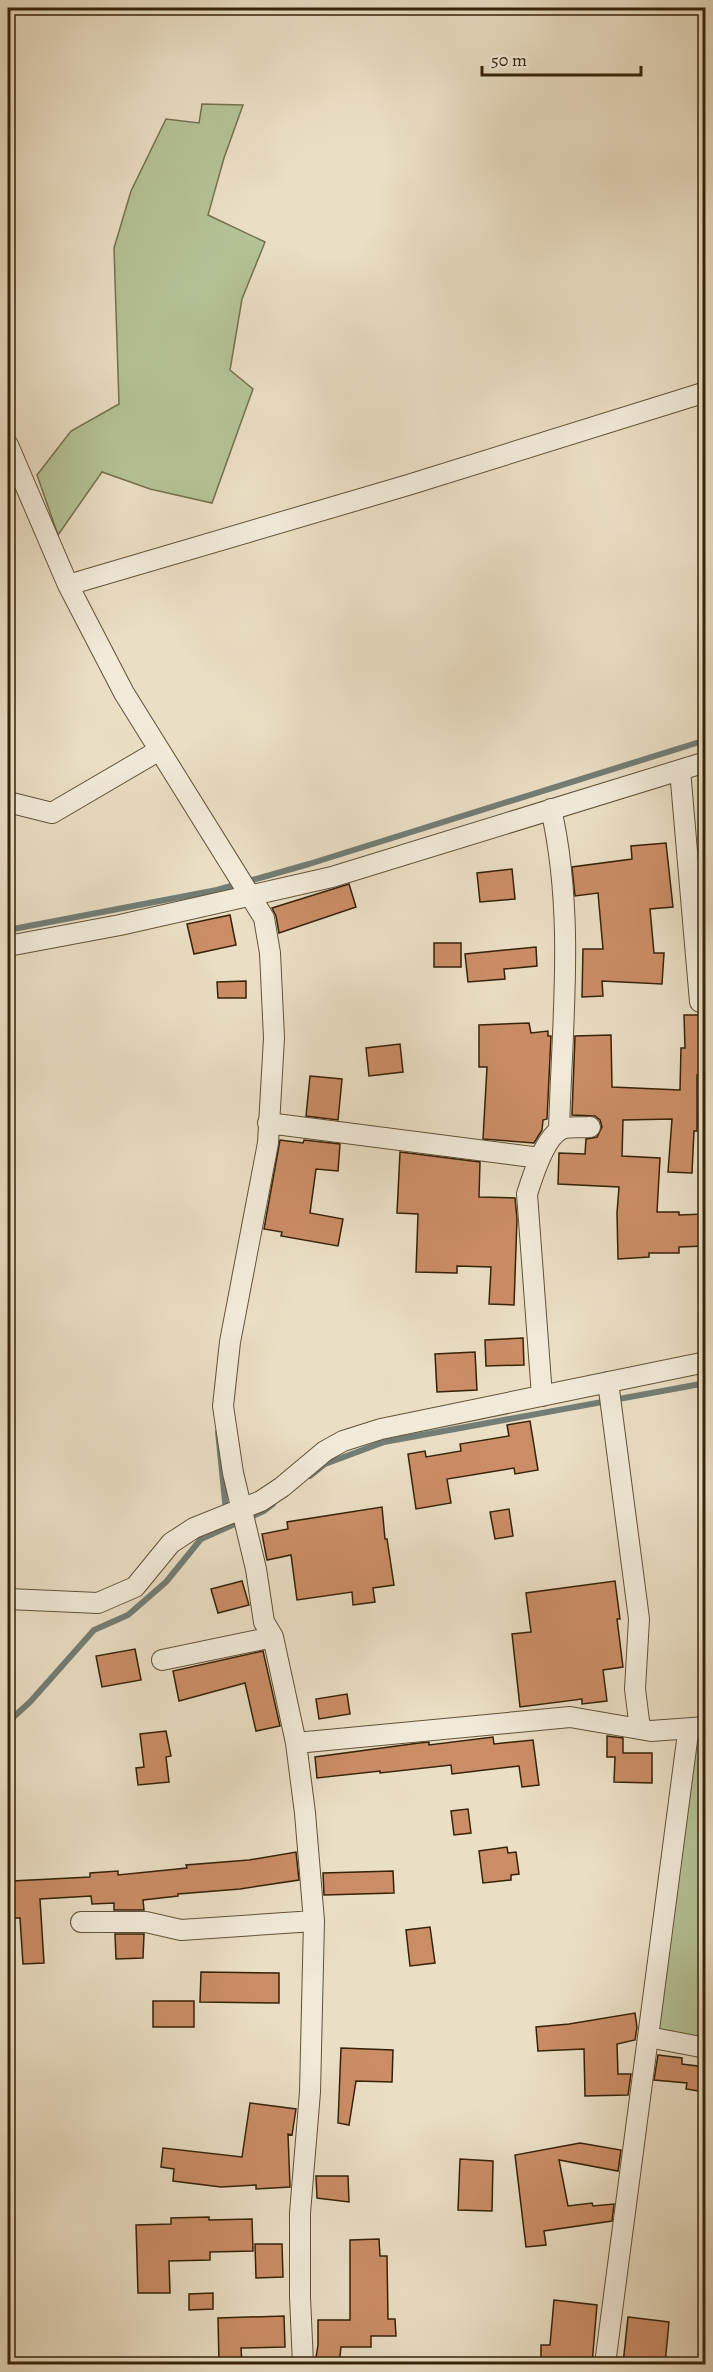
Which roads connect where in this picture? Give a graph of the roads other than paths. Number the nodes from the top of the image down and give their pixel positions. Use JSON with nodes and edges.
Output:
{"nodes":[{"id":1,"x":705,"y":392,"type":"edge"},
{"id":2,"x":8,"y":445,"type":"edge"},
{"id":3,"x":68,"y":585,"type":"junction"},
{"id":4,"x":158,"y":751,"type":"junction"},
{"id":5,"x":705,"y":762,"type":"edge"},
{"id":6,"x":680,"y":770,"type":"junction"},
{"id":7,"x":8,"y":802,"type":"edge"},
{"id":8,"x":551,"y":809,"type":"junction"},
{"id":9,"x":251,"y":896,"type":"junction"},
{"id":10,"x":8,"y":946,"type":"edge"},
{"id":11,"x":705,"y":1002,"type":"edge"},
{"id":12,"x":268,"y":1123,"type":"junction"},
{"id":13,"x":590,"y":1127,"type":"dead end"},
{"id":14,"x":559,"y":1130,"type":"junction"},
{"id":15,"x":540,"y":1158,"type":"junction"},
{"id":16,"x":705,"y":1356,"type":"edge"},
{"id":17,"x":608,"y":1382,"type":"junction"},
{"id":18,"x":542,"y":1396,"type":"junction"},
{"id":19,"x":240,"y":1510,"type":"junction"},
{"id":20,"x":8,"y":1599,"type":"edge"},
{"id":21,"x":273,"y":1637,"type":"junction"},
{"id":22,"x":162,"y":1660,"type":"dead end"},
{"id":23,"x":698,"y":1727,"type":"edge"},
{"id":24,"x":640,"y":1729,"type":"junction"},
{"id":25,"x":296,"y":1743,"type":"junction"},
{"id":26,"x":81,"y":1922,"type":"dead end"},
{"id":27,"x":314,"y":1922,"type":"junction"},
{"id":28,"x":648,"y":2037,"type":"junction"},
{"id":29,"x":705,"y":2048,"type":"edge"},
{"id":30,"x":303,"y":2364,"type":"edge"},
{"id":31,"x":605,"y":2364,"type":"edge"}],
"edges":[{"from":1,"to":3,"type":"street"},
{"from":2,"to":3,"type":"street"},
{"from":3,"to":4,"type":"street"},
{"from":4,"to":7,"type":"street"},
{"from":4,"to":9,"type":"street"},
{"from":5,"to":6,"type":"street"},
{"from":6,"to":8,"type":"street"},
{"from":6,"to":11,"type":"street"},
{"from":8,"to":9,"type":"street"},
{"from":8,"to":14,"type":"street"},
{"from":9,"to":10,"type":"street"},
{"from":9,"to":12,"type":"street"},
{"from":12,"to":15,"type":"street"},
{"from":12,"to":19,"type":"street"},
{"from":13,"to":14,"type":"street"},
{"from":14,"to":15,"type":"street"},
{"from":15,"to":18,"type":"street"},
{"from":16,"to":17,"type":"street"},
{"from":17,"to":18,"type":"street"},
{"from":17,"to":24,"type":"street"},
{"from":18,"to":19,"type":"street"},
{"from":19,"to":20,"type":"street"},
{"from":19,"to":21,"type":"street"},
{"from":21,"to":22,"type":"street"},
{"from":21,"to":25,"type":"street"},
{"from":23,"to":24,"type":"street"},
{"from":23,"to":28,"type":"street"},
{"from":24,"to":25,"type":"street"},
{"from":25,"to":27,"type":"street"},
{"from":26,"to":27,"type":"street"},
{"from":27,"to":30,"type":"street"},
{"from":28,"to":29,"type":"street"},
{"from":28,"to":31,"type":"street"}]}
